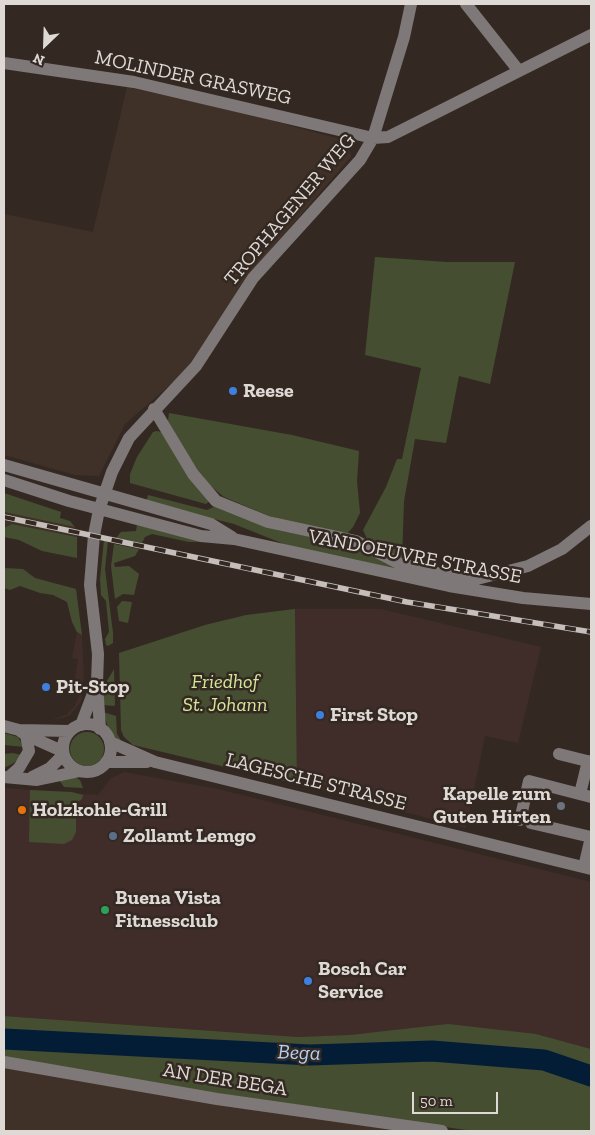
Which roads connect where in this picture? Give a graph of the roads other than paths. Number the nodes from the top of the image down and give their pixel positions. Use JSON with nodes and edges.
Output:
{"nodes":[{"id":1,"x":411,"y":4,"type":"edge"},
{"id":2,"x":466,"y":4,"type":"edge"},
{"id":3,"x":591,"y":35,"type":"edge"},
{"id":4,"x":4,"y":63,"type":"edge"},
{"id":5,"x":519,"y":71,"type":"junction"},
{"id":6,"x":373,"y":138,"type":"junction"},
{"id":7,"x":154,"y":409,"type":"junction"},
{"id":8,"x":4,"y":465,"type":"edge"},
{"id":9,"x":4,"y":480,"type":"edge"},
{"id":10,"x":104,"y":494,"type":"junction"},
{"id":11,"x":99,"y":510,"type":"junction"},
{"id":12,"x":591,"y":526,"type":"edge"},
{"id":13,"x":234,"y":539,"type":"junction"},
{"id":14,"x":591,"y":604,"type":"edge"},
{"id":15,"x":97,"y":683,"type":"junction"},
{"id":16,"x":4,"y":726,"type":"edge"},
{"id":17,"x":76,"y":728,"type":"junction"},
{"id":18,"x":100,"y":729,"type":"junction"},
{"id":19,"x":22,"y":733,"type":"junction"},
{"id":20,"x":110,"y":742,"type":"junction"},
{"id":21,"x":63,"y":753,"type":"junction"},
{"id":22,"x":559,"y":754,"type":"dead end"},
{"id":23,"x":106,"y":762,"type":"junction"},
{"id":24,"x":155,"y":762,"type":"junction"},
{"id":25,"x":589,"y":762,"type":"edge"},
{"id":26,"x":80,"y":771,"type":"junction"},
{"id":27,"x":6,"y":777,"type":"edge"},
{"id":28,"x":28,"y":779,"type":"junction"},
{"id":29,"x":586,"y":795,"type":"edge"},
{"id":30,"x":591,"y":837,"type":"edge"},
{"id":31,"x":587,"y":868,"type":"edge"},
{"id":32,"x":4,"y":1062,"type":"edge"},
{"id":33,"x":442,"y":1131,"type":"edge"}],
"edges":[{"from":1,"to":6,"type":"street"},
{"from":2,"to":5,"type":"street"},
{"from":3,"to":5,"type":"street","name":"TROPHAGENER WEG"},
{"from":4,"to":6,"type":"street","name":"MOLINDER GRASWEG"},
{"from":5,"to":6,"type":"street","name":"TROPHAGENER WEG"},
{"from":6,"to":7,"type":"street","name":"TROPHAGENER WEG"},
{"from":7,"to":10,"type":"street","name":"TROPHAGENER WEG"},
{"from":7,"to":12,"type":"street"},
{"from":8,"to":10,"type":"street","name":"VANDOEUVRE STRASSE"},
{"from":9,"to":11,"type":"street","name":"VANDOEUVRE STRASSE"},
{"from":10,"to":11,"type":"street","name":"TROPHAGENER WEG"},
{"from":10,"to":13,"type":"street","name":"VANDOEUVRE STRASSE"},
{"from":11,"to":13,"type":"street","name":"VANDOEUVRE STRASSE"},
{"from":11,"to":15,"type":"street","name":"TROPHAGENER WEG"},
{"from":13,"to":14,"type":"street","name":"VANDOEUVRE STRASSE"},
{"from":15,"to":17,"type":"street","name":"TROPHAGENER WEG"},
{"from":15,"to":18,"type":"street","name":"TROPHAGENER WEG"},
{"from":16,"to":19,"type":"street"},
{"from":17,"to":18,"type":"street"},
{"from":17,"to":19,"type":"street"},
{"from":17,"to":21,"type":"street"},
{"from":18,"to":20,"type":"street"},
{"from":19,"to":21,"type":"street"},
{"from":19,"to":27,"type":"street"},
{"from":20,"to":23,"type":"street"},
{"from":20,"to":24,"type":"street","name":"LAGESCHE STRASSE"},
{"from":21,"to":26,"type":"street"},
{"from":21,"to":28,"type":"street"},
{"from":22,"to":25,"type":"street"},
{"from":23,"to":24,"type":"street","name":"LAGESCHE STRASSE"},
{"from":23,"to":26,"type":"street"},
{"from":24,"to":31,"type":"street","name":"LAGESCHE STRASSE"},
{"from":25,"to":29,"type":"street"},
{"from":26,"to":28,"type":"street"},
{"from":27,"to":28,"type":"street"},
{"from":29,"to":30,"type":"street","name":"LAGESCHE STRASSE"},
{"from":30,"to":31,"type":"street","name":"LAGESCHE STRASSE"},
{"from":32,"to":33,"type":"street","name":"AN DER BEGA"}]}
